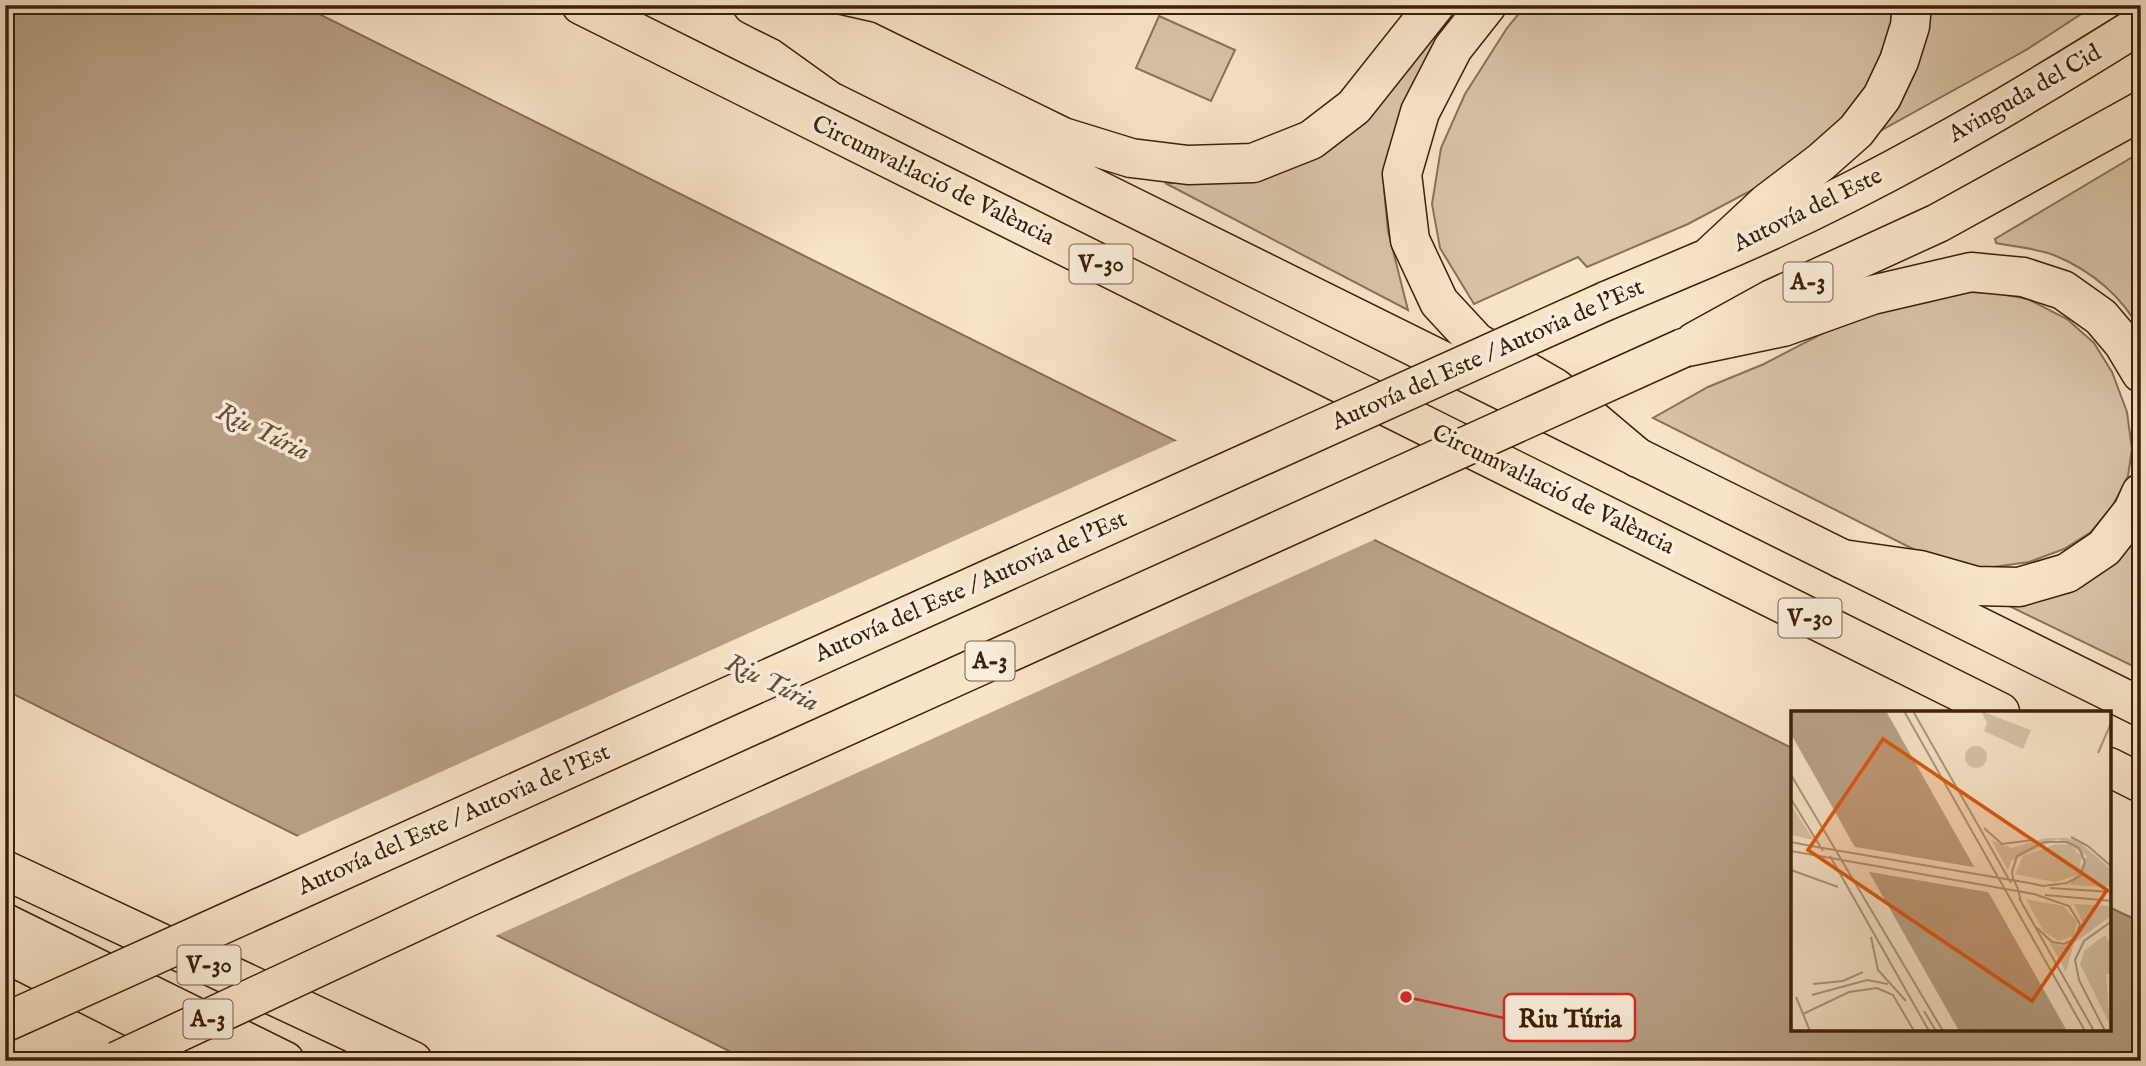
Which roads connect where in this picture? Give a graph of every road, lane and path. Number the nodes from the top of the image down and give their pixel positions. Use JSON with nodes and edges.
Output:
{"nodes":[{"id":1,"x":581,"y":5,"type":"edge"},
{"id":2,"x":752,"y":5,"type":"edge"},
{"id":3,"x":1435,"y":5,"type":"edge"},
{"id":4,"x":1487,"y":5,"type":"edge"},
{"id":5,"x":1912,"y":5,"type":"edge"},
{"id":6,"x":790,"y":24,"type":"junction"},
{"id":7,"x":2141,"y":24,"type":"edge"},
{"id":8,"x":2141,"y":111,"type":"edge"},
{"id":9,"x":1908,"y":162,"type":"joint"},
{"id":10,"x":1708,"y":258,"type":"junction"},
{"id":11,"x":1683,"y":348,"type":"junction"},
{"id":12,"x":2141,"y":373,"type":"edge"},
{"id":13,"x":1637,"y":458,"type":"junction"},
{"id":14,"x":2141,"y":493,"type":"edge"},
{"id":15,"x":1842,"y":559,"type":"junction"},
{"id":16,"x":2141,"y":707,"type":"edge"},
{"id":17,"x":1998,"y":711,"type":"edge"},
{"id":18,"x":2111,"y":768,"type":"edge"},
{"id":19,"x":2141,"y":783,"type":"edge"},
{"id":20,"x":5,"y":870,"type":"edge"},
{"id":21,"x":5,"y":922,"type":"edge"},
{"id":22,"x":5,"y":953,"type":"edge"},
{"id":23,"x":6,"y":1022,"type":"edge"},
{"id":24,"x":117,"y":1061,"type":"edge"},
{"id":25,"x":219,"y":1061,"type":"edge"},
{"id":26,"x":285,"y":1061,"type":"edge"},
{"id":27,"x":413,"y":1061,"type":"edge"}],
"edges":[{"from":1,"to":17,"type":"main road","name":"Circumval·lació de València","number":"V-30"},
{"from":2,"to":6,"type":"main road","number":"V-30"},
{"from":3,"to":6,"type":"main road"},
{"from":4,"to":13,"type":"main road"},
{"from":5,"to":10,"type":"main road"},
{"from":6,"to":13,"type":"main road","number":"V-30"},
{"from":7,"to":9,"type":"main road","name":"Avinguda del Cid"},
{"from":8,"to":11,"type":"main road","number":"A-3"},
{"from":9,"to":10,"type":"main road","name":"Autovía del Este","number":"A-3"},
{"from":10,"to":23,"type":"main road","name":"Autovía del Este / Autovia de l'Est","number":"A-3","bridge":true},
{"from":11,"to":12,"type":"main road"},
{"from":11,"to":24,"type":"main road","number":"A-3","bridge":true},
{"from":13,"to":15,"type":"main road","number":"V-30"},
{"from":14,"to":15,"type":"main road"},
{"from":15,"to":16,"type":"main road","number":"V-30"},
{"from":18,"to":19,"type":"main road"},
{"from":20,"to":27,"type":"main road","number":"V-30"},
{"from":21,"to":26,"type":"main road","number":"V-30"},
{"from":22,"to":25,"type":"main road"}]}
